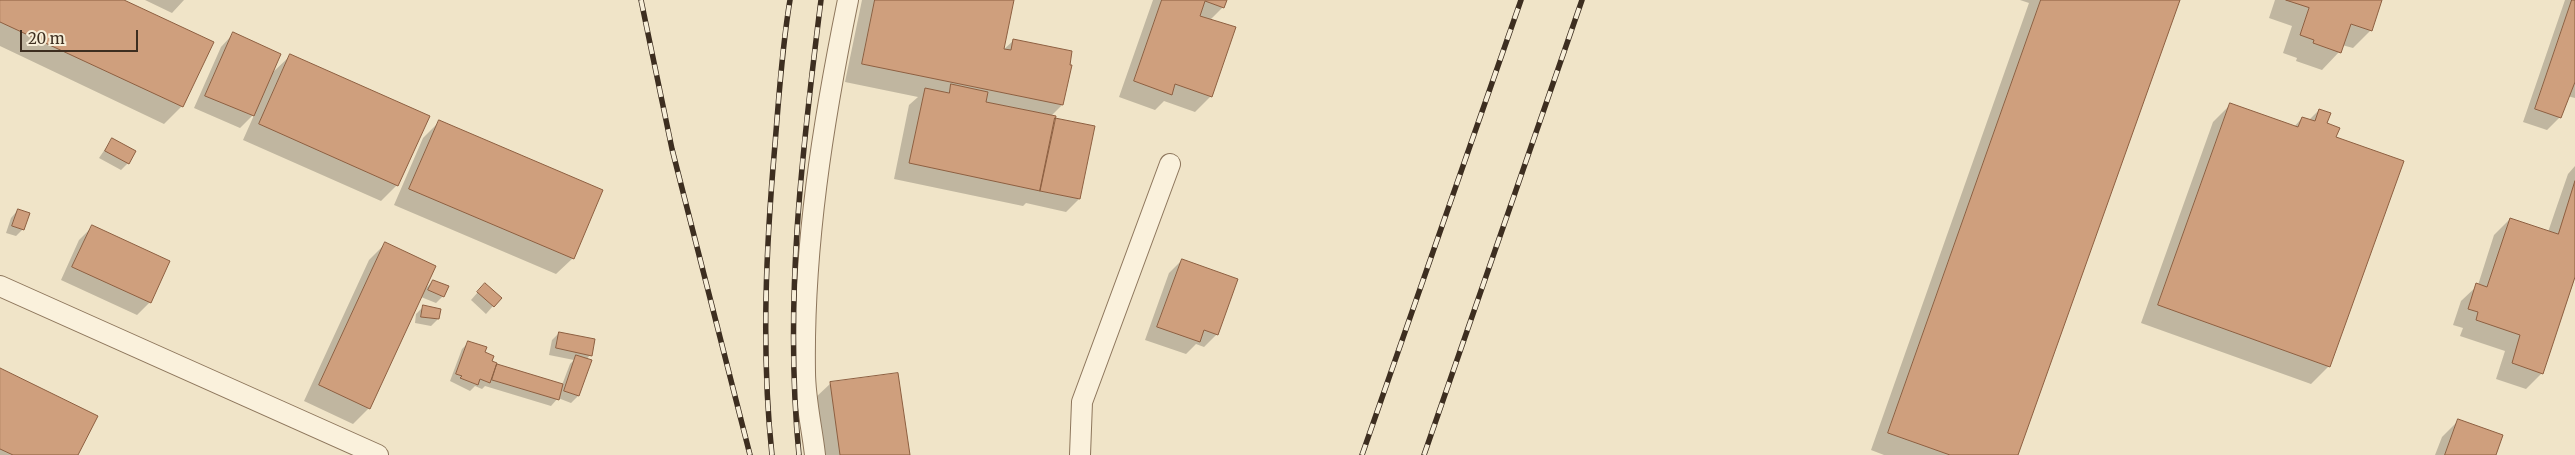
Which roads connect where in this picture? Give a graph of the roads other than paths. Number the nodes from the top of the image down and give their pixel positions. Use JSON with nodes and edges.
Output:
{"nodes":[{"id":1,"x":848,"y":0,"type":"edge"},
{"id":2,"x":1170,"y":164,"type":"dead end"},
{"id":3,"x":0,"y":286,"type":"edge"},
{"id":4,"x":378,"y":455,"type":"edge"},
{"id":5,"x":815,"y":455,"type":"edge"},
{"id":6,"x":1080,"y":455,"type":"edge"}],
"edges":[{"from":1,"to":5,"type":"lane"},
{"from":2,"to":6,"type":"lane"},
{"from":3,"to":4,"type":"lane"}]}
